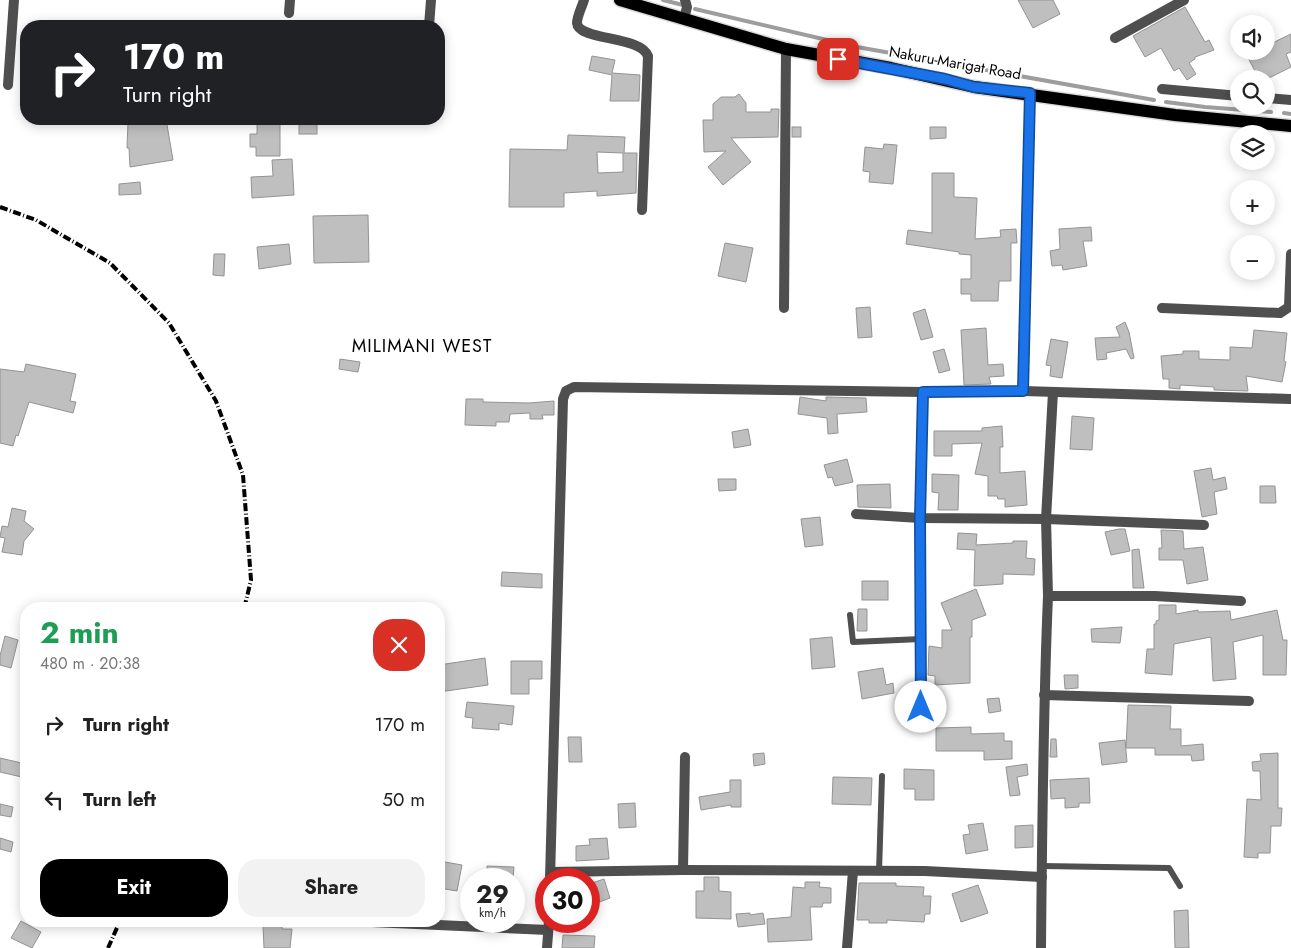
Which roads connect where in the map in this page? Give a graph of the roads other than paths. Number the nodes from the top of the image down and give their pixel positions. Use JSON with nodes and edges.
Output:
{"nodes":[{"id":1,"x":14,"y":0,"type":"edge"},
{"id":2,"x":290,"y":0,"type":"edge"},
{"id":3,"x":431,"y":0,"type":"edge"},
{"id":4,"x":584,"y":0,"type":"edge"},
{"id":5,"x":620,"y":0,"type":"edge"},
{"id":6,"x":685,"y":0,"type":"edge"},
{"id":7,"x":1184,"y":0,"type":"edge"},
{"id":8,"x":289,"y":13,"type":"dead end"},
{"id":9,"x":684,"y":19,"type":"junction"},
{"id":10,"x":429,"y":20,"type":"edge"},
{"id":11,"x":1115,"y":38,"type":"dead end"},
{"id":12,"x":786,"y":49,"type":"junction"},
{"id":13,"x":8,"y":86,"type":"dead end"},
{"id":14,"x":1162,"y":89,"type":"dead end"},
{"id":15,"x":1030,"y":93,"type":"junction"},
{"id":16,"x":1230,"y":95,"type":"edge"},
{"id":17,"x":1275,"y":99,"type":"edge"},
{"id":18,"x":1291,"y":100,"type":"edge"},
{"id":19,"x":1291,"y":126,"type":"edge"},
{"id":20,"x":642,"y":210,"type":"dead end"},
{"id":21,"x":1291,"y":254,"type":"edge"},
{"id":22,"x":784,"y":308,"type":"dead end"},
{"id":23,"x":1162,"y":308,"type":"dead end"},
{"id":24,"x":1023,"y":391,"type":"junction"},
{"id":25,"x":923,"y":392,"type":"junction"},
{"id":26,"x":1053,"y":392,"type":"junction"},
{"id":27,"x":1291,"y":399,"type":"edge"},
{"id":28,"x":856,"y":514,"type":"dead end"},
{"id":29,"x":920,"y":518,"type":"junction"},
{"id":30,"x":1046,"y":519,"type":"junction"},
{"id":31,"x":1204,"y":525,"type":"dead end"},
{"id":32,"x":1048,"y":596,"type":"junction"},
{"id":33,"x":1241,"y":601,"type":"dead end"},
{"id":34,"x":850,"y":615,"type":"dead end"},
{"id":35,"x":921,"y":639,"type":"junction"},
{"id":36,"x":1044,"y":695,"type":"junction"},
{"id":37,"x":1249,"y":701,"type":"dead end"},
{"id":38,"x":921,"y":707,"type":"dead end"},
{"id":39,"x":685,"y":757,"type":"dead end"},
{"id":40,"x":882,"y":776,"type":"dead end"},
{"id":41,"x":1042,"y":866,"type":"junction"},
{"id":42,"x":551,"y":868,"type":"edge"},
{"id":43,"x":683,"y":870,"type":"junction"},
{"id":44,"x":852,"y":871,"type":"junction"},
{"id":45,"x":879,"y":872,"type":"junction"},
{"id":46,"x":600,"y":873,"type":"edge"},
{"id":47,"x":1042,"y":877,"type":"junction"},
{"id":48,"x":1180,"y":886,"type":"dead end"},
{"id":49,"x":445,"y":923,"type":"edge"},
{"id":50,"x":535,"y":926,"type":"edge"},
{"id":51,"x":548,"y":933,"type":"edge"},
{"id":52,"x":547,"y":948,"type":"edge"},
{"id":53,"x":847,"y":948,"type":"edge"},
{"id":54,"x":1041,"y":948,"type":"edge"}],
"edges":[{"from":1,"to":13,"type":"street"},
{"from":2,"to":8,"type":"street"},
{"from":3,"to":10,"type":"street"},
{"from":4,"to":20,"type":"street"},
{"from":5,"to":9,"type":"main road","name":"Nakuru-Marigat Road"},
{"from":6,"to":9,"type":"street"},
{"from":7,"to":11,"type":"street"},
{"from":9,"to":12,"type":"main road","name":"Nakuru-Marigat Road"},
{"from":12,"to":15,"type":"main road","name":"Nakuru-Marigat Road"},
{"from":12,"to":22,"type":"street"},
{"from":14,"to":16,"type":"street"},
{"from":15,"to":19,"type":"main road","name":"Nakuru-Marigat Road"},
{"from":15,"to":24,"type":"street"},
{"from":17,"to":18,"type":"street"},
{"from":21,"to":23,"type":"street"},
{"from":24,"to":25,"type":"street"},
{"from":24,"to":26,"type":"street"},
{"from":25,"to":29,"type":"street"},
{"from":25,"to":42,"type":"street"},
{"from":26,"to":27,"type":"street"},
{"from":26,"to":30,"type":"street"},
{"from":28,"to":29,"type":"street"},
{"from":29,"to":30,"type":"street"},
{"from":29,"to":35,"type":"street"},
{"from":30,"to":31,"type":"street"},
{"from":30,"to":32,"type":"street"},
{"from":32,"to":33,"type":"street"},
{"from":32,"to":36,"type":"street"},
{"from":34,"to":35,"type":"lane"},
{"from":35,"to":38,"type":"street"},
{"from":36,"to":37,"type":"street"},
{"from":36,"to":41,"type":"street"},
{"from":39,"to":43,"type":"street"},
{"from":40,"to":45,"type":"lane"},
{"from":41,"to":47,"type":"street"},
{"from":41,"to":48,"type":"lane"},
{"from":43,"to":44,"type":"street"},
{"from":43,"to":46,"type":"street"},
{"from":44,"to":45,"type":"street"},
{"from":44,"to":53,"type":"street"},
{"from":45,"to":47,"type":"street"},
{"from":47,"to":54,"type":"street"},
{"from":49,"to":50,"type":"street"},
{"from":51,"to":52,"type":"street"}]}
